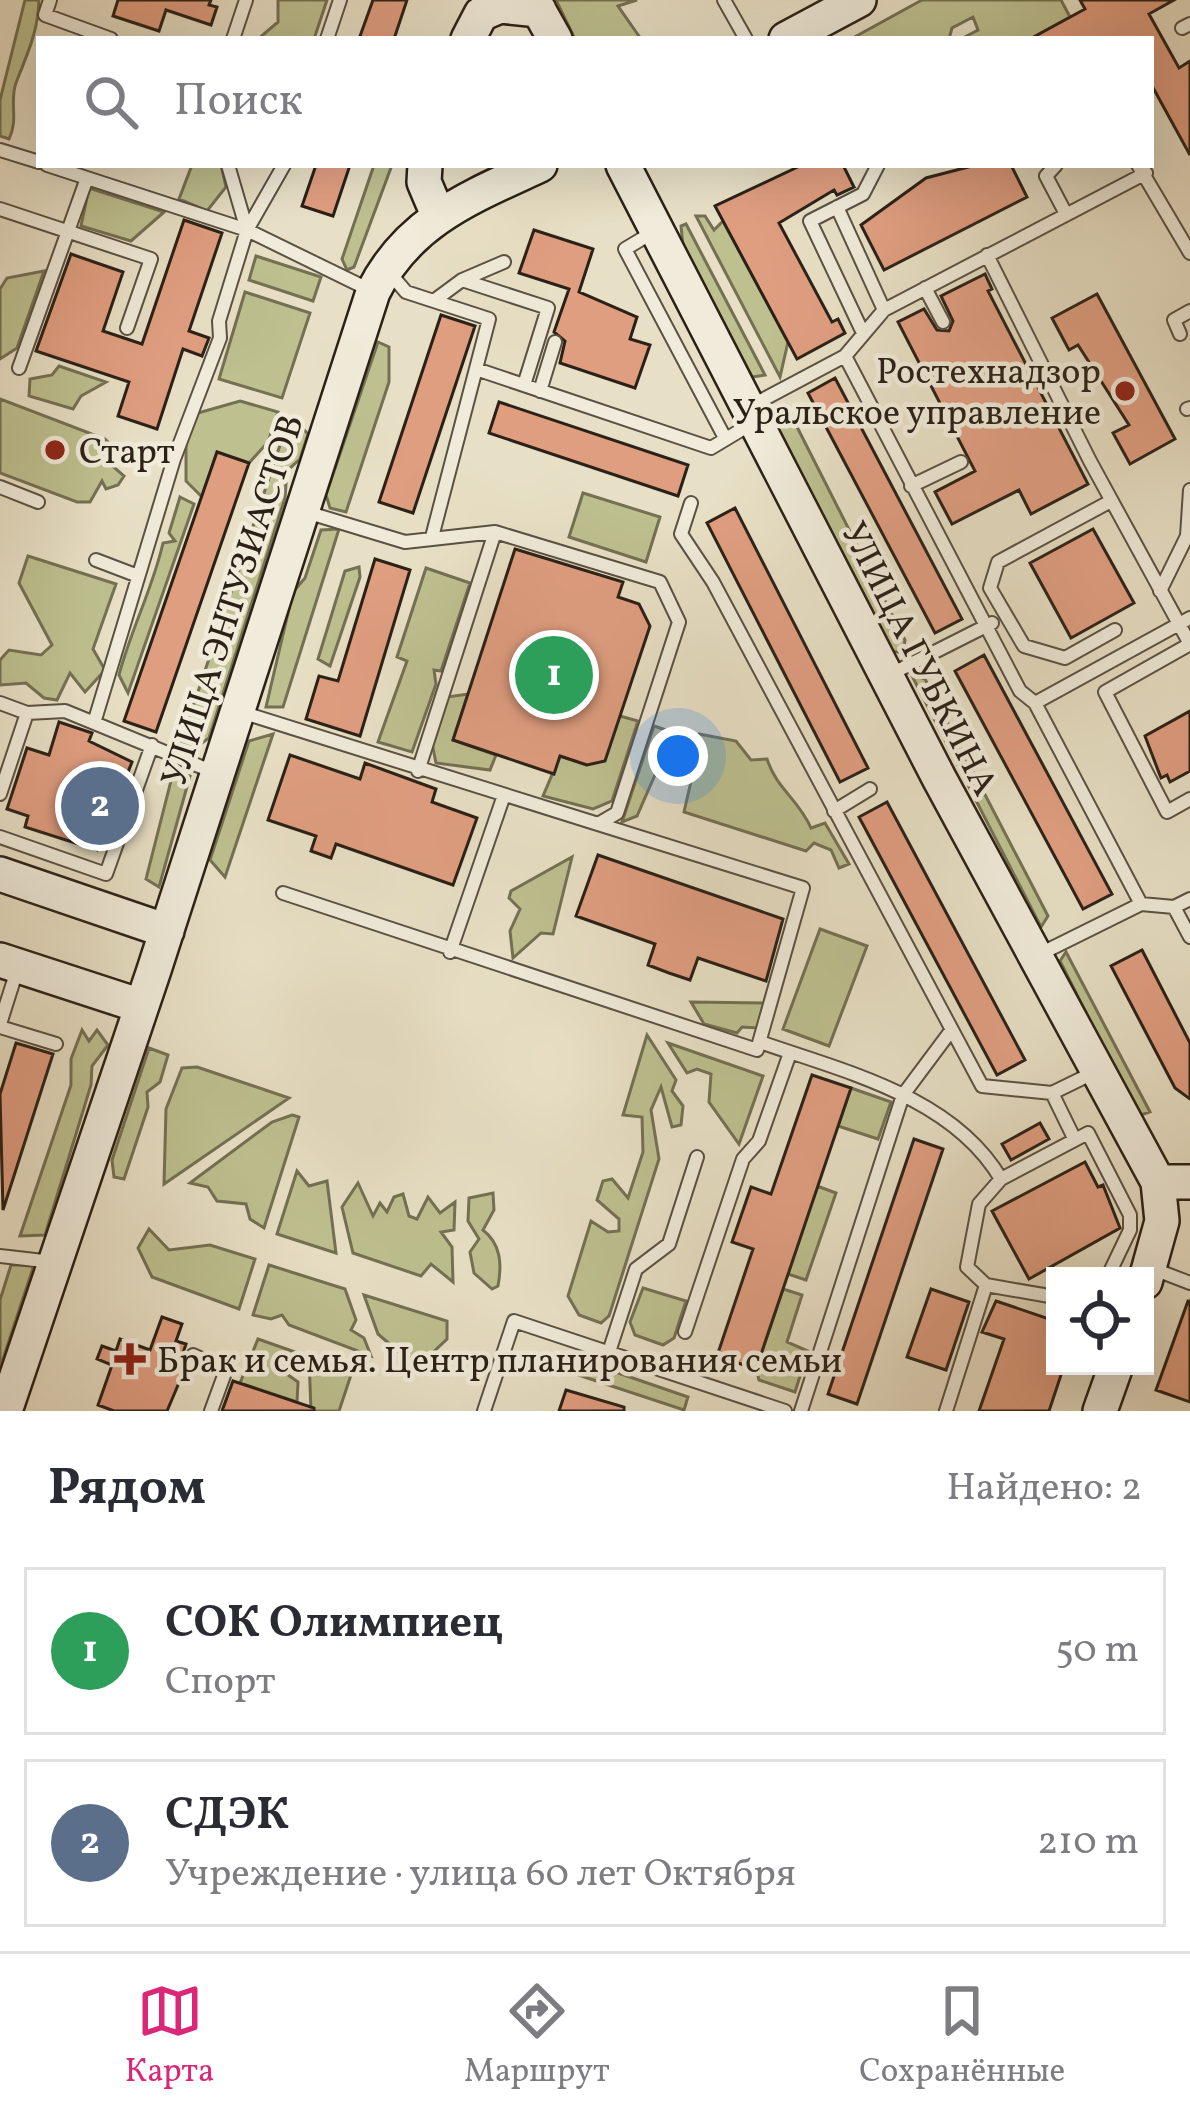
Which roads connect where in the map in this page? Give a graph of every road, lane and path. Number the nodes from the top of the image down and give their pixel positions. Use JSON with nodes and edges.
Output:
{"nodes":[{"id":1,"x":50,"y":0,"type":"edge"},
{"id":2,"x":246,"y":0,"type":"edge"},
{"id":3,"x":340,"y":0,"type":"edge"},
{"id":4,"x":724,"y":0,"type":"edge"},
{"id":5,"x":542,"y":16,"type":"edge"},
{"id":6,"x":844,"y":17,"type":"edge"},
{"id":7,"x":103,"y":36,"type":"edge"},
{"id":8,"x":234,"y":36,"type":"edge"},
{"id":9,"x":328,"y":36,"type":"edge"},
{"id":10,"x":470,"y":36,"type":"edge"},
{"id":11,"x":744,"y":36,"type":"edge"},
{"id":12,"x":794,"y":36,"type":"edge"},
{"id":13,"x":0,"y":150,"type":"edge"},
{"id":14,"x":36,"y":162,"type":"edge"},
{"id":15,"x":56,"y":168,"type":"edge"},
{"id":16,"x":229,"y":168,"type":"edge"},
{"id":17,"x":282,"y":168,"type":"edge"},
{"id":18,"x":425,"y":168,"type":"edge"},
{"id":19,"x":533,"y":168,"type":"edge"},
{"id":20,"x":625,"y":168,"type":"edge"},
{"id":21,"x":876,"y":168,"type":"edge"},
{"id":22,"x":1053,"y":168,"type":"edge"},
{"id":23,"x":1142,"y":169,"type":"edge"},
{"id":24,"x":87,"y":178,"type":"junction"},
{"id":25,"x":837,"y":207,"type":"junction"},
{"id":26,"x":0,"y":209,"type":"edge"},
{"id":27,"x":438,"y":214,"type":"junction"},
{"id":28,"x":1066,"y":214,"type":"junction"},
{"id":29,"x":247,"y":230,"type":"junction"},
{"id":30,"x":656,"y":230,"type":"junction"},
{"id":31,"x":68,"y":231,"type":"junction"},
{"id":32,"x":1190,"y":253,"type":"edge"},
{"id":33,"x":987,"y":255,"type":"junction"},
{"id":34,"x":504,"y":262,"type":"dead end"},
{"id":35,"x":379,"y":280,"type":"junction"},
{"id":36,"x":462,"y":280,"type":"junction"},
{"id":37,"x":925,"y":288,"type":"junction"},
{"id":38,"x":435,"y":300,"type":"junction"},
{"id":39,"x":884,"y":310,"type":"junction"},
{"id":40,"x":1190,"y":311,"type":"edge"},
{"id":41,"x":943,"y":322,"type":"dead end"},
{"id":42,"x":127,"y":328,"type":"dead end"},
{"id":43,"x":863,"y":333,"type":"junction"},
{"id":44,"x":1180,"y":334,"type":"dead end"},
{"id":45,"x":555,"y":342,"type":"dead end"},
{"id":46,"x":845,"y":356,"type":"junction"},
{"id":47,"x":20,"y":368,"type":"dead end"},
{"id":48,"x":479,"y":370,"type":"junction"},
{"id":49,"x":524,"y":385,"type":"junction"},
{"id":50,"x":540,"y":391,"type":"junction"},
{"id":51,"x":753,"y":414,"type":"junction"},
{"id":52,"x":725,"y":438,"type":"junction"},
{"id":53,"x":961,"y":462,"type":"dead end"},
{"id":54,"x":911,"y":486,"type":"junction"},
{"id":55,"x":0,"y":487,"type":"edge"},
{"id":56,"x":1190,"y":490,"type":"edge"},
{"id":57,"x":1111,"y":501,"type":"junction"},
{"id":58,"x":38,"y":502,"type":"dead end"},
{"id":59,"x":692,"y":503,"type":"dead end"},
{"id":60,"x":302,"y":510,"type":"junction"},
{"id":61,"x":495,"y":532,"type":"junction"},
{"id":62,"x":432,"y":537,"type":"junction"},
{"id":63,"x":96,"y":560,"type":"dead end"},
{"id":64,"x":138,"y":576,"type":"junction"},
{"id":65,"x":1160,"y":591,"type":"junction"},
{"id":66,"x":1004,"y":616,"type":"junction"},
{"id":67,"x":1184,"y":621,"type":"edge"},
{"id":68,"x":986,"y":626,"type":"junction"},
{"id":69,"x":1115,"y":629,"type":"dead end"},
{"id":70,"x":1190,"y":644,"type":"edge"},
{"id":71,"x":886,"y":677,"type":"junction"},
{"id":72,"x":1035,"y":703,"type":"junction"},
{"id":73,"x":0,"y":704,"type":"edge"},
{"id":74,"x":238,"y":711,"type":"junction"},
{"id":75,"x":27,"y":713,"type":"junction"},
{"id":76,"x":94,"y":723,"type":"junction"},
{"id":77,"x":152,"y":745,"type":"junction"},
{"id":78,"x":4,"y":769,"type":"edge"},
{"id":79,"x":418,"y":771,"type":"junction"},
{"id":80,"x":216,"y":773,"type":"junction"},
{"id":81,"x":870,"y":789,"type":"dead end"},
{"id":82,"x":0,"y":794,"type":"edge"},
{"id":83,"x":503,"y":798,"type":"junction"},
{"id":84,"x":1190,"y":800,"type":"edge"},
{"id":85,"x":834,"y":811,"type":"junction"},
{"id":86,"x":598,"y":824,"type":"junction"},
{"id":87,"x":0,"y":837,"type":"edge"},
{"id":88,"x":0,"y":874,"type":"edge"},
{"id":89,"x":283,"y":893,"type":"dead end"},
{"id":90,"x":1190,"y":899,"type":"edge"},
{"id":91,"x":1141,"y":904,"type":"junction"},
{"id":92,"x":1174,"y":908,"type":"junction"},
{"id":93,"x":167,"y":931,"type":"junction"},
{"id":94,"x":1190,"y":937,"type":"edge"},
{"id":95,"x":450,"y":952,"type":"junction"},
{"id":96,"x":1037,"y":956,"type":"junction"},
{"id":97,"x":9,"y":963,"type":"edge"},
{"id":98,"x":141,"y":1006,"type":"junction"},
{"id":99,"x":0,"y":1025,"type":"edge"},
{"id":100,"x":950,"y":1032,"type":"junction"},
{"id":101,"x":760,"y":1042,"type":"junction"},
{"id":102,"x":56,"y":1043,"type":"dead end"},
{"id":103,"x":790,"y":1052,"type":"junction"},
{"id":104,"x":1101,"y":1070,"type":"junction"},
{"id":105,"x":1052,"y":1093,"type":"junction"},
{"id":106,"x":903,"y":1095,"type":"junction"},
{"id":107,"x":1074,"y":1138,"type":"junction"},
{"id":108,"x":697,"y":1157,"type":"dead end"},
{"id":109,"x":1001,"y":1179,"type":"junction"},
{"id":110,"x":1174,"y":1182,"type":"edge"},
{"id":111,"x":0,"y":1256,"type":"edge"},
{"id":112,"x":54,"y":1262,"type":"junction"},
{"id":113,"x":1112,"y":1267,"type":"edge"},
{"id":114,"x":1150,"y":1267,"type":"edge"},
{"id":115,"x":1154,"y":1276,"type":"edge"},
{"id":116,"x":1190,"y":1282,"type":"edge"},
{"id":117,"x":986,"y":1285,"type":"junction"},
{"id":118,"x":1046,"y":1299,"type":"edge"},
{"id":119,"x":685,"y":1332,"type":"dead end"},
{"id":120,"x":609,"y":1352,"type":"junction"},
{"id":121,"x":193,"y":1355,"type":"dead end"},
{"id":122,"x":1113,"y":1375,"type":"edge"},
{"id":123,"x":5,"y":1411,"type":"edge"},
{"id":124,"x":211,"y":1411,"type":"edge"},
{"id":125,"x":484,"y":1411,"type":"edge"},
{"id":126,"x":785,"y":1411,"type":"edge"},
{"id":127,"x":802,"y":1411,"type":"edge"},
{"id":128,"x":946,"y":1411,"type":"edge"},
{"id":129,"x":1100,"y":1411,"type":"edge"}],
"edges":[{"from":1,"to":7,"type":"lane"},
{"from":2,"to":8,"type":"lane"},
{"from":3,"to":9,"type":"lane"},
{"from":4,"to":11,"type":"lane"},
{"from":5,"to":10,"type":"main road"},
{"from":6,"to":12,"type":"main road"},
{"from":13,"to":14,"type":"lane"},
{"from":15,"to":24,"type":"lane"},
{"from":16,"to":29,"type":"lane"},
{"from":17,"to":29,"type":"lane"},
{"from":18,"to":27,"type":"main road"},
{"from":19,"to":27,"type":"main road","name":"УЛИЦА ЭНТУЗИАСТОВ"},
{"from":20,"to":30,"type":"main road","name":"УЛИЦА ГУБКИНА"},
{"from":21,"to":25,"type":"lane"},
{"from":22,"to":28,"type":"lane"},
{"from":23,"to":28,"type":"lane"},
{"from":23,"to":32,"type":"lane"},
{"from":24,"to":29,"type":"lane"},
{"from":24,"to":31,"type":"lane"},
{"from":25,"to":39,"type":"lane"},
{"from":25,"to":43,"type":"lane"},
{"from":26,"to":31,"type":"lane"},
{"from":27,"to":35,"type":"main road","name":"УЛИЦА ЭНТУЗИАСТОВ"},
{"from":28,"to":33,"type":"lane"},
{"from":29,"to":35,"type":"lane"},
{"from":29,"to":64,"type":"lane"},
{"from":30,"to":51,"type":"main road","name":"УЛИЦА ГУБКИНА"},
{"from":30,"to":52,"type":"lane"},
{"from":31,"to":42,"type":"lane"},
{"from":31,"to":47,"type":"lane"},
{"from":33,"to":37,"type":"lane"},
{"from":33,"to":57,"type":"lane"},
{"from":34,"to":36,"type":"lane"},
{"from":35,"to":38,"type":"lane"},
{"from":35,"to":60,"type":"main road","name":"УЛИЦА ЭНТУЗИАСТОВ"},
{"from":36,"to":38,"type":"lane"},
{"from":36,"to":49,"type":"lane"},
{"from":37,"to":39,"type":"lane"},
{"from":37,"to":41,"type":"lane"},
{"from":38,"to":48,"type":"lane"},
{"from":39,"to":43,"type":"lane"},
{"from":40,"to":44,"type":"lane"},
{"from":43,"to":46,"type":"lane"},
{"from":45,"to":50,"type":"lane"},
{"from":46,"to":51,"type":"lane"},
{"from":46,"to":54,"type":"lane"},
{"from":48,"to":49,"type":"lane"},
{"from":48,"to":62,"type":"lane"},
{"from":49,"to":50,"type":"lane"},
{"from":50,"to":52,"type":"lane"},
{"from":51,"to":52,"type":"lane"},
{"from":51,"to":71,"type":"main road","name":"УЛИЦА ГУБКИНА"},
{"from":53,"to":54,"type":"lane"},
{"from":54,"to":68,"type":"lane"},
{"from":55,"to":58,"type":"lane"},
{"from":56,"to":65,"type":"lane"},
{"from":57,"to":65,"type":"lane"},
{"from":57,"to":66,"type":"lane"},
{"from":59,"to":85,"type":"lane"},
{"from":60,"to":62,"type":"lane"},
{"from":60,"to":74,"type":"main road","name":"УЛИЦА ЭНТУЗИАСТОВ"},
{"from":61,"to":62,"type":"lane"},
{"from":61,"to":79,"type":"lane"},
{"from":61,"to":86,"type":"lane"},
{"from":63,"to":64,"type":"lane"},
{"from":64,"to":76,"type":"lane"},
{"from":65,"to":67,"type":"lane"},
{"from":66,"to":68,"type":"lane"},
{"from":66,"to":69,"type":"lane"},
{"from":67,"to":70,"type":"lane"},
{"from":67,"to":72,"type":"lane"},
{"from":68,"to":71,"type":"lane"},
{"from":68,"to":72,"type":"lane"},
{"from":70,"to":84,"type":"lane"},
{"from":71,"to":96,"type":"main road","name":"УЛИЦА ГУБКИНА"},
{"from":72,"to":91,"type":"lane"},
{"from":73,"to":75,"type":"lane"},
{"from":74,"to":79,"type":"lane"},
{"from":74,"to":80,"type":"main road","name":"УЛИЦА ЭНТУЗИАСТОВ"},
{"from":75,"to":76,"type":"lane"},
{"from":75,"to":78,"type":"lane"},
{"from":76,"to":77,"type":"lane"},
{"from":77,"to":80,"type":"lane"},
{"from":77,"to":87,"type":"lane"},
{"from":78,"to":82,"type":"lane"},
{"from":79,"to":83,"type":"lane"},
{"from":80,"to":93,"type":"main road","name":"УЛИЦА ЭНТУЗИАСТОВ"},
{"from":81,"to":85,"type":"lane"},
{"from":83,"to":86,"type":"lane"},
{"from":83,"to":95,"type":"lane"},
{"from":85,"to":100,"type":"lane"},
{"from":86,"to":101,"type":"lane"},
{"from":88,"to":93,"type":"main road"},
{"from":89,"to":95,"type":"lane"},
{"from":90,"to":92,"type":"lane"},
{"from":91,"to":92,"type":"lane"},
{"from":91,"to":96,"type":"lane"},
{"from":92,"to":94,"type":"lane"},
{"from":93,"to":98,"type":"main road","name":"УЛИЦА ЭНТУЗИАСТОВ"},
{"from":95,"to":101,"type":"lane"},
{"from":96,"to":104,"type":"main road","name":"УЛИЦА ГУБКИНА"},
{"from":97,"to":98,"type":"main road"},
{"from":97,"to":99,"type":"lane"},
{"from":98,"to":112,"type":"main road","name":"УЛИЦА ЭНТУЗИАСТОВ"},
{"from":99,"to":102,"type":"lane"},
{"from":100,"to":105,"type":"lane"},
{"from":100,"to":106,"type":"lane"},
{"from":101,"to":103,"type":"lane"},
{"from":103,"to":106,"type":"lane"},
{"from":103,"to":119,"type":"lane"},
{"from":104,"to":105,"type":"lane"},
{"from":104,"to":110,"type":"main road","name":"УЛИЦА ГУБКИНА"},
{"from":105,"to":107,"type":"lane"},
{"from":106,"to":109,"type":"lane"},
{"from":106,"to":127,"type":"lane"},
{"from":107,"to":109,"type":"lane"},
{"from":107,"to":113,"type":"lane"},
{"from":108,"to":120,"type":"lane"},
{"from":109,"to":117,"type":"lane"},
{"from":110,"to":114,"type":"main road"},
{"from":111,"to":112,"type":"lane"},
{"from":112,"to":123,"type":"main road","name":"УЛИЦА ЭНТУЗИАСТОВ"},
{"from":115,"to":116,"type":"lane"},
{"from":117,"to":118,"type":"lane"},
{"from":117,"to":128,"type":"lane"},
{"from":120,"to":125,"type":"lane"},
{"from":120,"to":126,"type":"lane"},
{"from":121,"to":124,"type":"lane"},
{"from":122,"to":129,"type":"main road"}]}
